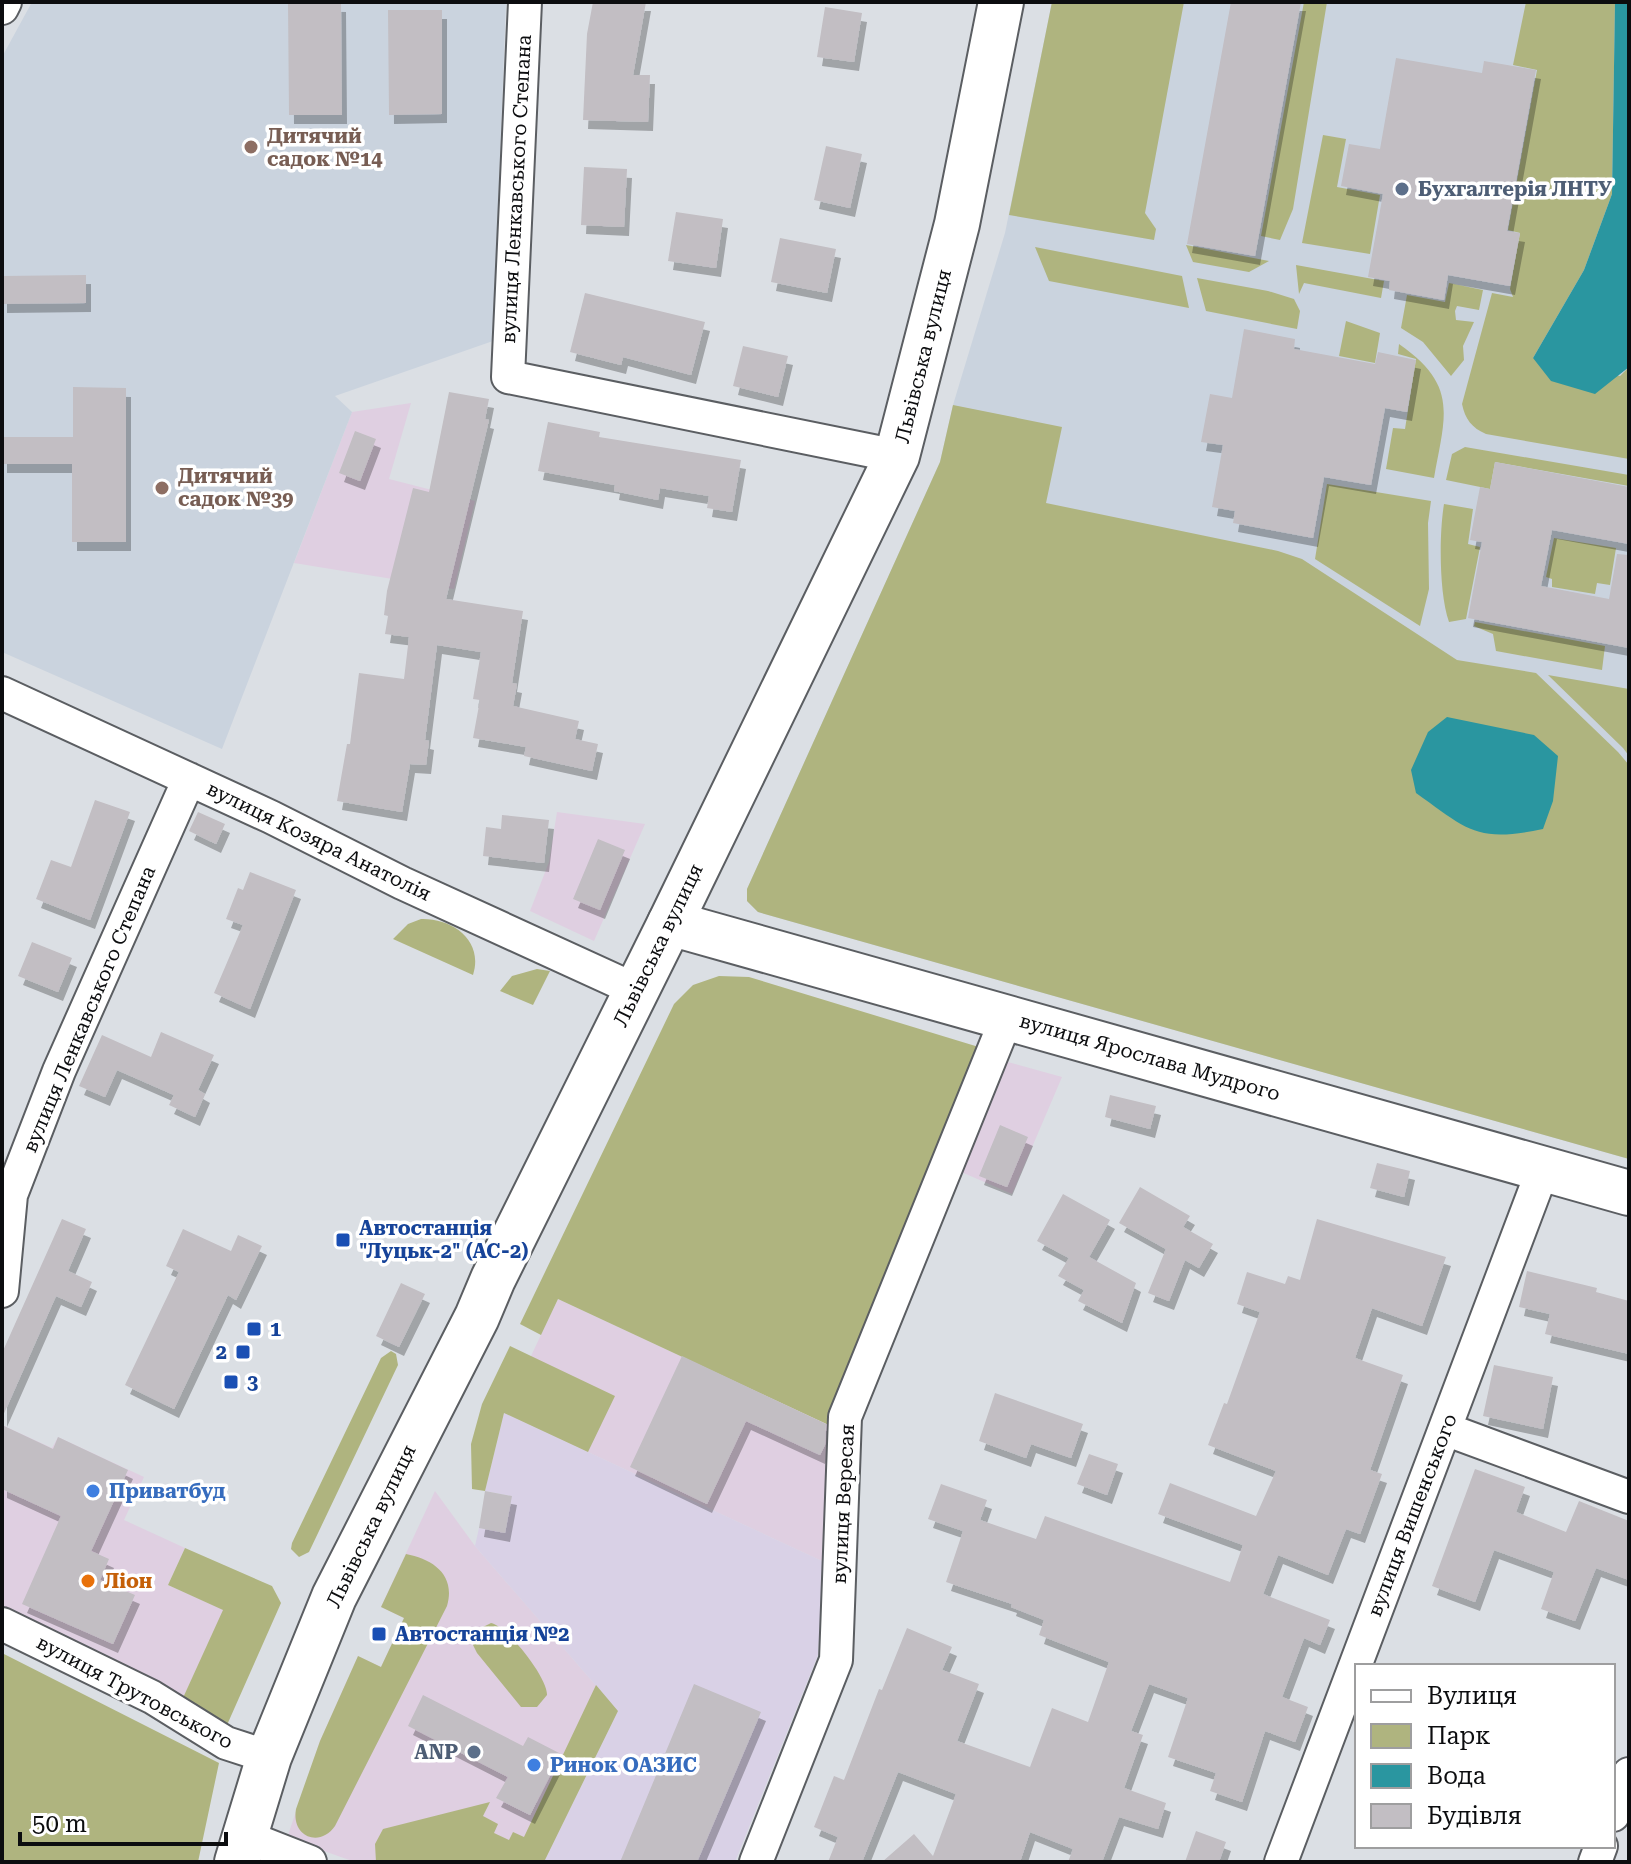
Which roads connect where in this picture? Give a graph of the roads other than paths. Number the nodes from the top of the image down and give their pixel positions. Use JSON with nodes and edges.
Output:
{"nodes":[{"id":1,"x":5,"y":2,"type":"edge"},
{"id":2,"x":525,"y":2,"type":"edge"},
{"id":3,"x":1001,"y":2,"type":"edge"},
{"id":4,"x":2,"y":8,"type":"edge"},
{"id":5,"x":897,"y":456,"type":"junction"},
{"id":6,"x":2,"y":693,"type":"edge"},
{"id":7,"x":189,"y":779,"type":"junction"},
{"id":8,"x":670,"y":923,"type":"junction"},
{"id":9,"x":636,"y":990,"type":"junction"},
{"id":10,"x":1007,"y":1017,"type":"junction"},
{"id":11,"x":1543,"y":1169,"type":"junction"},
{"id":12,"x":1629,"y":1193,"type":"edge"},
{"id":13,"x":2,"y":1291,"type":"edge"},
{"id":14,"x":1445,"y":1429,"type":"junction"},
{"id":15,"x":1629,"y":1497,"type":"edge"},
{"id":16,"x":2,"y":1624,"type":"edge"},
{"id":17,"x":1356,"y":1664,"type":"edge"},
{"id":18,"x":1355,"y":1667,"type":"edge"},
{"id":19,"x":269,"y":1757,"type":"junction"},
{"id":20,"x":1629,"y":1774,"type":"edge"},
{"id":21,"x":1615,"y":1810,"type":"edge"},
{"id":22,"x":241,"y":1849,"type":"edge"},
{"id":23,"x":310,"y":1862,"type":"edge"},
{"id":24,"x":756,"y":1862,"type":"edge"},
{"id":25,"x":1281,"y":1862,"type":"edge"}],
"edges":[{"from":1,"to":4,"type":"street"},
{"from":2,"to":5,"type":"street","name":"вулиця Ленкавського Степана"},
{"from":3,"to":5,"type":"main road","name":"Львівська вулиця"},
{"from":5,"to":8,"type":"main road","name":"Львівська вулиця"},
{"from":6,"to":7,"type":"street","name":"вулиця Козяра Анатолія"},
{"from":7,"to":9,"type":"street","name":"вулиця Козяра Анатолія"},
{"from":7,"to":13,"type":"street","name":"вулиця Ленкавського Степана"},
{"from":8,"to":9,"type":"main road","name":"Львівська вулиця"},
{"from":8,"to":10,"type":"main road","name":"вулиця Ярослава Мудрого"},
{"from":9,"to":19,"type":"main road","name":"Львівська вулиця"},
{"from":10,"to":11,"type":"main road","name":"вулиця Ярослава Мудрого"},
{"from":10,"to":24,"type":"street","name":"вулиця Вересая"},
{"from":11,"to":12,"type":"main road","name":"вулиця Ярослава Мудрого"},
{"from":11,"to":14,"type":"street","name":"вулиця Вишенського"},
{"from":14,"to":15,"type":"street"},
{"from":14,"to":17,"type":"street","name":"вулиця Вишенського"},
{"from":16,"to":19,"type":"street","name":"вулиця Трутовського"},
{"from":18,"to":25,"type":"street","name":"вулиця Вишенського"},
{"from":19,"to":22,"type":"main road","name":"Львівська вулиця"},
{"from":20,"to":21,"type":"street"},
{"from":22,"to":23,"type":"street"}]}
